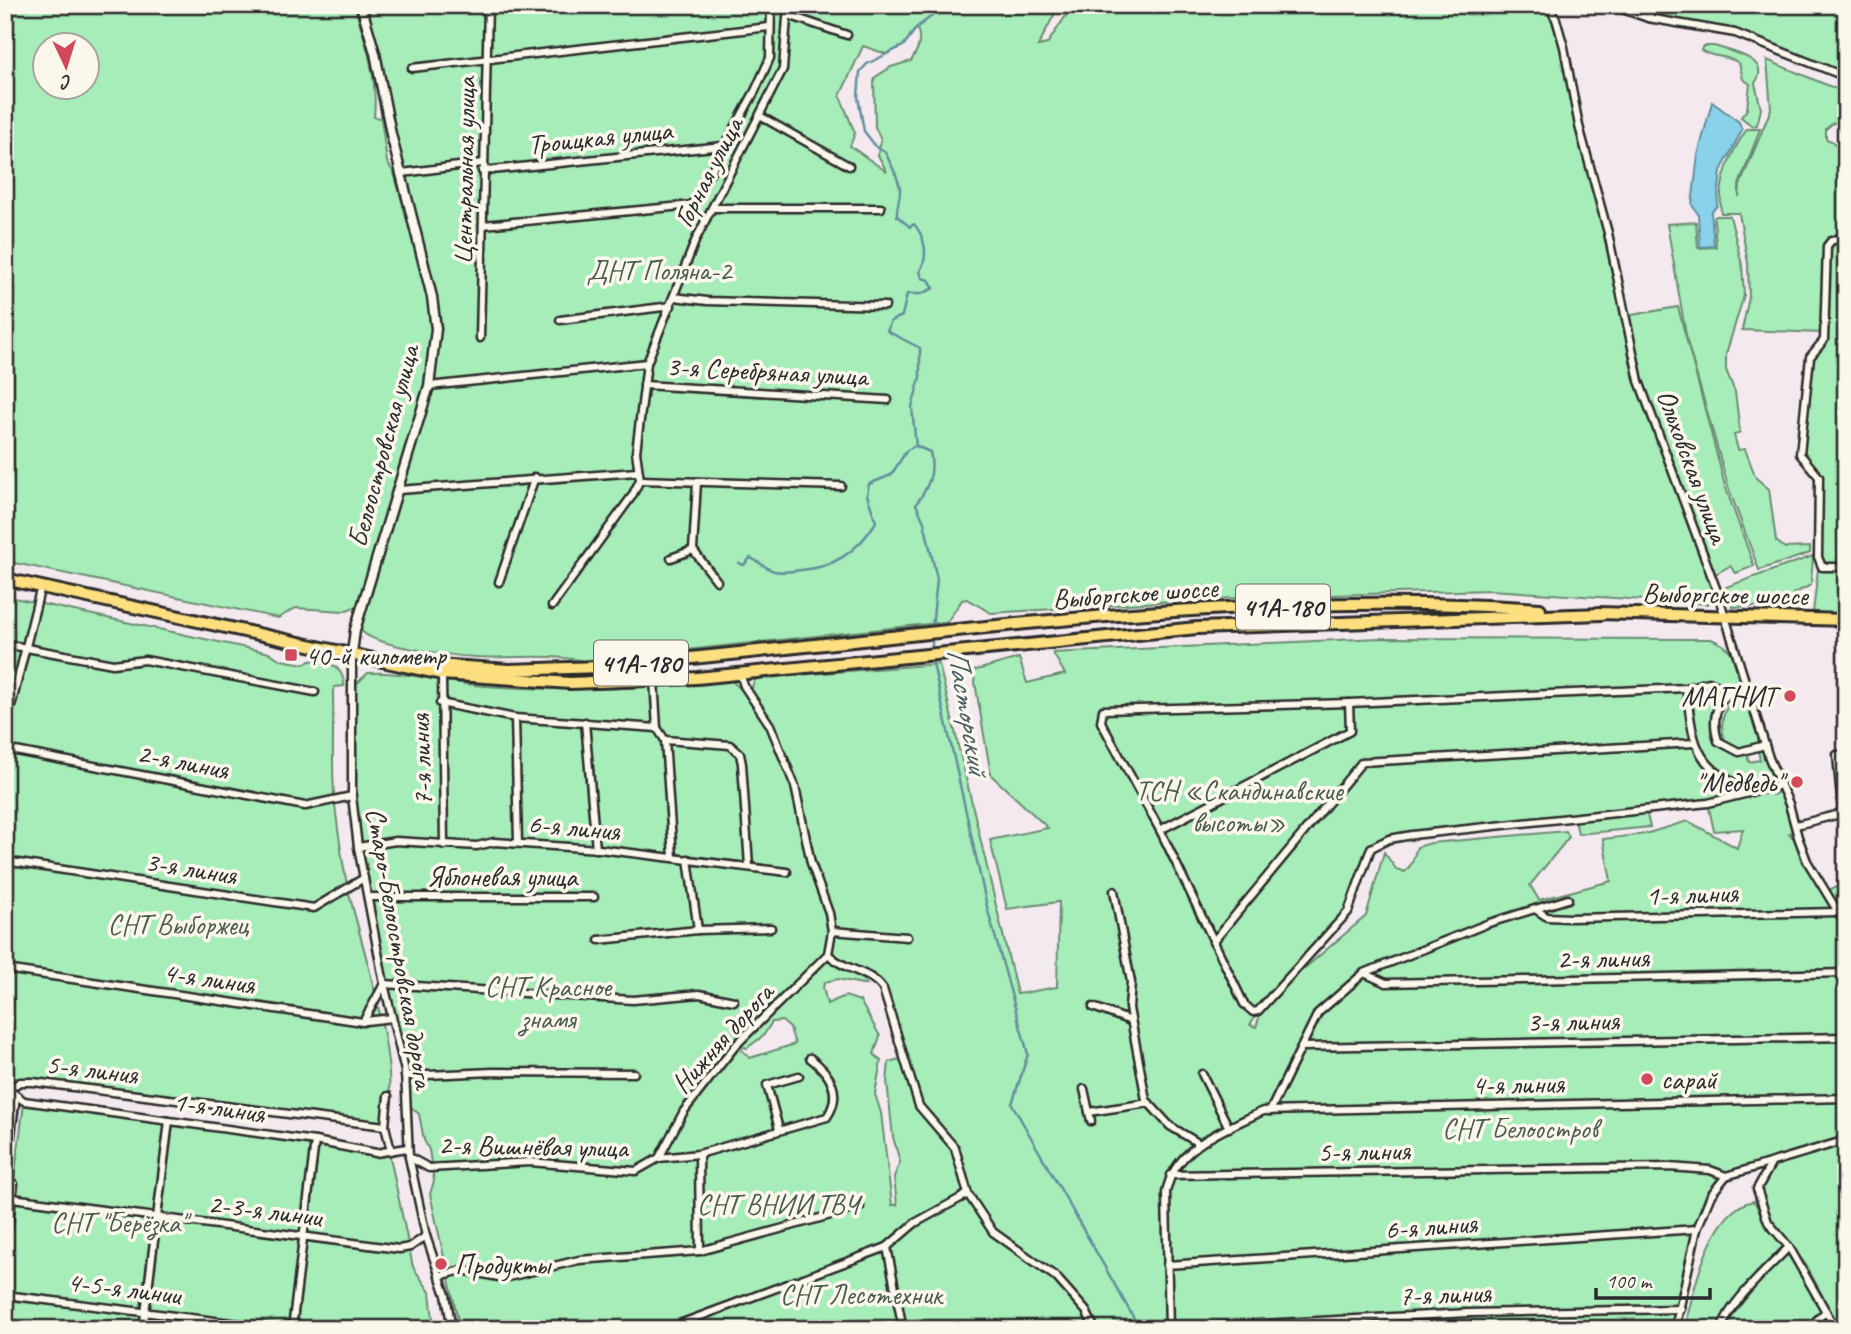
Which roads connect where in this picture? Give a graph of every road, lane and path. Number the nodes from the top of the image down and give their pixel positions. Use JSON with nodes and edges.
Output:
{"nodes":[{"id":1,"x":361,"y":5,"type":"edge"},
{"id":2,"x":488,"y":5,"type":"edge"},
{"id":3,"x":771,"y":5,"type":"edge"},
{"id":4,"x":788,"y":5,"type":"edge"},
{"id":5,"x":1548,"y":5,"type":"edge"},
{"id":6,"x":1611,"y":5,"type":"edge"},
{"id":7,"x":1654,"y":5,"type":"edge"},
{"id":8,"x":788,"y":15,"type":"junction"},
{"id":9,"x":1648,"y":18,"type":"junction"},
{"id":10,"x":769,"y":27,"type":"junction"},
{"id":11,"x":847,"y":35,"type":"dead end"},
{"id":12,"x":487,"y":61,"type":"junction"},
{"id":13,"x":412,"y":68,"type":"dead end"},
{"id":14,"x":1846,"y":77,"type":"edge"},
{"id":15,"x":760,"y":116,"type":"junction"},
{"id":16,"x":723,"y":146,"type":"junction"},
{"id":17,"x":483,"y":163,"type":"junction"},
{"id":18,"x":849,"y":166,"type":"dead end"},
{"id":19,"x":482,"y":171,"type":"junction"},
{"id":20,"x":401,"y":173,"type":"junction"},
{"id":21,"x":712,"y":208,"type":"junction"},
{"id":22,"x":881,"y":208,"type":"dead end"},
{"id":23,"x":482,"y":225,"type":"junction"},
{"id":24,"x":1846,"y":236,"type":"edge"},
{"id":25,"x":674,"y":297,"type":"junction"},
{"id":26,"x":671,"y":306,"type":"junction"},
{"id":27,"x":885,"y":306,"type":"dead end"},
{"id":28,"x":560,"y":320,"type":"dead end"},
{"id":29,"x":480,"y":338,"type":"dead end"},
{"id":30,"x":647,"y":363,"type":"junction"},
{"id":31,"x":644,"y":385,"type":"junction"},
{"id":32,"x":429,"y":386,"type":"junction"},
{"id":33,"x":888,"y":400,"type":"dead end"},
{"id":34,"x":637,"y":471,"type":"junction"},
{"id":35,"x":535,"y":477,"type":"junction"},
{"id":36,"x":639,"y":480,"type":"junction"},
{"id":37,"x":697,"y":482,"type":"junction"},
{"id":38,"x":841,"y":486,"type":"dead end"},
{"id":39,"x":398,"y":490,"type":"junction"},
{"id":40,"x":693,"y":550,"type":"junction"},
{"id":41,"x":671,"y":558,"type":"dead end"},
{"id":42,"x":1846,"y":567,"type":"edge"},
{"id":43,"x":5,"y":579,"type":"edge"},
{"id":44,"x":717,"y":581,"type":"dead end"},
{"id":45,"x":499,"y":582,"type":"dead end"},
{"id":46,"x":41,"y":586,"type":"junction"},
{"id":47,"x":552,"y":606,"type":"dead end"},
{"id":48,"x":1602,"y":614,"type":"junction"},
{"id":49,"x":1726,"y":617,"type":"junction"},
{"id":50,"x":1846,"y":620,"type":"edge"},
{"id":51,"x":5,"y":644,"type":"edge"},
{"id":52,"x":26,"y":648,"type":"junction"},
{"id":53,"x":352,"y":653,"type":"junction"},
{"id":54,"x":385,"y":660,"type":"junction"},
{"id":55,"x":740,"y":673,"type":"junction"},
{"id":56,"x":442,"y":674,"type":"junction"},
{"id":57,"x":654,"y":680,"type":"junction"},
{"id":58,"x":1747,"y":687,"type":"junction"},
{"id":59,"x":1686,"y":688,"type":"junction"},
{"id":60,"x":1730,"y":691,"type":"junction"},
{"id":61,"x":314,"y":692,"type":"dead end"},
{"id":62,"x":440,"y":703,"type":"junction"},
{"id":63,"x":1349,"y":703,"type":"junction"},
{"id":64,"x":515,"y":718,"type":"junction"},
{"id":65,"x":585,"y":722,"type":"junction"},
{"id":66,"x":657,"y":728,"type":"junction"},
{"id":67,"x":5,"y":731,"type":"edge"},
{"id":68,"x":665,"y":740,"type":"junction"},
{"id":69,"x":1694,"y":743,"type":"junction"},
{"id":70,"x":1765,"y":744,"type":"junction"},
{"id":71,"x":5,"y":749,"type":"edge"},
{"id":72,"x":1846,"y":754,"type":"edge"},
{"id":73,"x":1781,"y":785,"type":"junction"},
{"id":74,"x":1753,"y":791,"type":"junction"},
{"id":75,"x":352,"y":796,"type":"junction"},
{"id":76,"x":1844,"y":810,"type":"edge"},
{"id":77,"x":1796,"y":825,"type":"junction"},
{"id":78,"x":1160,"y":830,"type":"junction"},
{"id":79,"x":518,"y":843,"type":"junction"},
{"id":80,"x":444,"y":845,"type":"junction"},
{"id":81,"x":358,"y":847,"type":"junction"},
{"id":82,"x":596,"y":849,"type":"junction"},
{"id":83,"x":673,"y":857,"type":"junction"},
{"id":84,"x":688,"y":859,"type":"junction"},
{"id":85,"x":5,"y":861,"type":"edge"},
{"id":86,"x":749,"y":866,"type":"junction"},
{"id":87,"x":787,"y":872,"type":"dead end"},
{"id":88,"x":364,"y":878,"type":"junction"},
{"id":89,"x":1114,"y":891,"type":"dead end"},
{"id":90,"x":368,"y":897,"type":"junction"},
{"id":91,"x":594,"y":897,"type":"dead end"},
{"id":92,"x":1568,"y":899,"type":"dead end"},
{"id":93,"x":1535,"y":909,"type":"junction"},
{"id":94,"x":1838,"y":912,"type":"junction"},
{"id":95,"x":1846,"y":925,"type":"edge"},
{"id":96,"x":771,"y":928,"type":"dead end"},
{"id":97,"x":698,"y":930,"type":"junction"},
{"id":98,"x":832,"y":931,"type":"junction"},
{"id":99,"x":907,"y":937,"type":"dead end"},
{"id":100,"x":599,"y":940,"type":"dead end"},
{"id":101,"x":1213,"y":942,"type":"junction"},
{"id":102,"x":828,"y":954,"type":"junction"},
{"id":103,"x":5,"y":969,"type":"edge"},
{"id":104,"x":1364,"y":973,"type":"junction"},
{"id":105,"x":1846,"y":974,"type":"edge"},
{"id":106,"x":384,"y":984,"type":"junction"},
{"id":107,"x":734,"y":1001,"type":"dead end"},
{"id":108,"x":1093,"y":1007,"type":"dead end"},
{"id":109,"x":392,"y":1018,"type":"junction"},
{"id":110,"x":366,"y":1021,"type":"junction"},
{"id":111,"x":1131,"y":1021,"type":"junction"},
{"id":112,"x":1846,"y":1037,"type":"edge"},
{"id":113,"x":1302,"y":1047,"type":"junction"},
{"id":114,"x":810,"y":1058,"type":"dead end"},
{"id":115,"x":634,"y":1073,"type":"dead end"},
{"id":116,"x":1202,"y":1074,"type":"dead end"},
{"id":117,"x":405,"y":1076,"type":"junction"},
{"id":118,"x":799,"y":1076,"type":"dead end"},
{"id":119,"x":1083,"y":1089,"type":"dead end"},
{"id":120,"x":7,"y":1090,"type":"edge"},
{"id":121,"x":16,"y":1096,"type":"junction"},
{"id":122,"x":388,"y":1096,"type":"dead end"},
{"id":123,"x":1846,"y":1098,"type":"edge"},
{"id":124,"x":1149,"y":1103,"type":"junction"},
{"id":125,"x":1270,"y":1111,"type":"junction"},
{"id":126,"x":1089,"y":1112,"type":"junction"},
{"id":127,"x":169,"y":1121,"type":"junction"},
{"id":128,"x":1091,"y":1121,"type":"dead end"},
{"id":129,"x":385,"y":1126,"type":"junction"},
{"id":130,"x":1229,"y":1128,"type":"junction"},
{"id":131,"x":779,"y":1129,"type":"junction"},
{"id":132,"x":1846,"y":1140,"type":"edge"},
{"id":133,"x":315,"y":1141,"type":"junction"},
{"id":134,"x":1198,"y":1143,"type":"junction"},
{"id":135,"x":407,"y":1148,"type":"junction"},
{"id":136,"x":665,"y":1148,"type":"junction"},
{"id":137,"x":391,"y":1151,"type":"junction"},
{"id":138,"x":699,"y":1154,"type":"junction"},
{"id":139,"x":672,"y":1156,"type":"junction"},
{"id":140,"x":409,"y":1157,"type":"junction"},
{"id":141,"x":659,"y":1158,"type":"junction"},
{"id":142,"x":1771,"y":1164,"type":"junction"},
{"id":143,"x":1169,"y":1175,"type":"junction"},
{"id":144,"x":1727,"y":1176,"type":"junction"},
{"id":145,"x":5,"y":1182,"type":"edge"},
{"id":146,"x":14,"y":1184,"type":"dead end"},
{"id":147,"x":968,"y":1194,"type":"junction"},
{"id":148,"x":12,"y":1198,"type":"junction"},
{"id":149,"x":860,"y":1207,"type":"dead end"},
{"id":150,"x":157,"y":1217,"type":"junction"},
{"id":151,"x":1698,"y":1229,"type":"junction"},
{"id":152,"x":304,"y":1236,"type":"junction"},
{"id":153,"x":426,"y":1236,"type":"junction"},
{"id":154,"x":887,"y":1247,"type":"junction"},
{"id":155,"x":1789,"y":1247,"type":"junction"},
{"id":156,"x":5,"y":1251,"type":"edge"},
{"id":157,"x":699,"y":1251,"type":"junction"},
{"id":158,"x":1167,"y":1265,"type":"junction"},
{"id":159,"x":439,"y":1276,"type":"junction"},
{"id":160,"x":5,"y":1295,"type":"edge"},
{"id":161,"x":1681,"y":1309,"type":"junction"},
{"id":162,"x":1826,"y":1311,"type":"junction"},
{"id":163,"x":145,"y":1312,"type":"junction"},
{"id":164,"x":143,"y":1329,"type":"edge"},
{"id":165,"x":280,"y":1329,"type":"edge"},
{"id":166,"x":292,"y":1329,"type":"edge"},
{"id":167,"x":452,"y":1329,"type":"edge"},
{"id":168,"x":666,"y":1329,"type":"edge"},
{"id":169,"x":903,"y":1329,"type":"edge"},
{"id":170,"x":1095,"y":1329,"type":"edge"},
{"id":171,"x":1169,"y":1329,"type":"edge"},
{"id":172,"x":1675,"y":1329,"type":"edge"},
{"id":173,"x":1722,"y":1329,"type":"edge"},
{"id":174,"x":1808,"y":1329,"type":"edge"},
{"id":175,"x":1836,"y":1329,"type":"edge"}],
"edges":[{"from":1,"to":20,"type":"street","name":"Белоостровская улица"},
{"from":2,"to":12,"type":"street","name":"Центральная улица"},
{"from":3,"to":10,"type":"street"},
{"from":4,"to":8,"type":"street","name":"Горная улица"},
{"from":5,"to":49,"type":"street","name":"Ольховская улица"},
{"from":6,"to":9,"type":"street"},
{"from":7,"to":9,"type":"street"},
{"from":8,"to":11,"type":"street"},
{"from":8,"to":15,"type":"street","name":"Горная улица"},
{"from":9,"to":14,"type":"street"},
{"from":10,"to":12,"type":"street"},
{"from":10,"to":16,"type":"street"},
{"from":12,"to":13,"type":"street"},
{"from":12,"to":17,"type":"street","name":"Центральная улица"},
{"from":15,"to":18,"type":"street"},
{"from":15,"to":21,"type":"street","name":"Горная улица"},
{"from":16,"to":19,"type":"street","name":"Троицкая улица"},
{"from":16,"to":23,"type":"street"},
{"from":17,"to":19,"type":"street","name":"Центральная улица"},
{"from":17,"to":20,"type":"street"},
{"from":19,"to":23,"type":"street","name":"Центральная улица"},
{"from":20,"to":32,"type":"street","name":"Белоостровская улица"},
{"from":21,"to":22,"type":"street"},
{"from":21,"to":25,"type":"street","name":"Горная улица"},
{"from":23,"to":29,"type":"street","name":"Центральная улица"},
{"from":24,"to":42,"type":"street"},
{"from":25,"to":26,"type":"street","name":"Горная улица"},
{"from":25,"to":27,"type":"street"},
{"from":26,"to":28,"type":"street"},
{"from":26,"to":30,"type":"street","name":"Горная улица"},
{"from":30,"to":31,"type":"street","name":"Горная улица"},
{"from":30,"to":32,"type":"street"},
{"from":31,"to":33,"type":"street","name":"3-я Серебряная улица"},
{"from":31,"to":34,"type":"street","name":"Горная улица"},
{"from":32,"to":39,"type":"street","name":"Белоостровская улица"},
{"from":34,"to":35,"type":"street"},
{"from":34,"to":36,"type":"street","name":"Горная улица"},
{"from":35,"to":39,"type":"street"},
{"from":35,"to":45,"type":"street"},
{"from":36,"to":37,"type":"street"},
{"from":36,"to":47,"type":"street"},
{"from":37,"to":38,"type":"street"},
{"from":37,"to":40,"type":"street"},
{"from":39,"to":53,"type":"street","name":"Белоостровская улица"},
{"from":40,"to":41,"type":"street"},
{"from":40,"to":44,"type":"street"},
{"from":43,"to":46,"type":"main road","number":"41А-180"},
{"from":46,"to":52,"type":"street"},
{"from":46,"to":53,"type":"main road","number":"41А-180"},
{"from":48,"to":49,"type":"main road","name":"Выборгское шоссе","number":"41А-180"},
{"from":48,"to":54,"type":"main road","name":"Выборгское шоссе","number":"41А-180"},
{"from":48,"to":55,"type":"main road","name":"Выборгское шоссе","number":"41А-180"},
{"from":49,"to":50,"type":"main road","name":"Выборгское шоссе","number":"41А-180"},
{"from":49,"to":58,"type":"street","name":"Ольховская улица"},
{"from":51,"to":52,"type":"street"},
{"from":52,"to":61,"type":"street"},
{"from":52,"to":67,"type":"street"},
{"from":53,"to":54,"type":"main road","number":"41А-180"},
{"from":53,"to":75,"type":"street","name":"Старо-Белоостровская дорога"},
{"from":54,"to":56,"type":"main road","number":"41А-180"},
{"from":55,"to":57,"type":"main road","number":"41А-180"},
{"from":55,"to":98,"type":"street"},
{"from":56,"to":57,"type":"main road","number":"41А-180"},
{"from":56,"to":62,"type":"street","name":"7-я линия"},
{"from":57,"to":66,"type":"street"},
{"from":58,"to":60,"type":"street"},
{"from":58,"to":70,"type":"street","name":"Ольховская улица"},
{"from":59,"to":60,"type":"street"},
{"from":59,"to":63,"type":"street"},
{"from":59,"to":69,"type":"street"},
{"from":60,"to":70,"type":"street"},
{"from":62,"to":64,"type":"street"},
{"from":62,"to":80,"type":"street","name":"7-я линия"},
{"from":63,"to":78,"type":"street"},
{"from":63,"to":78,"type":"street"},
{"from":64,"to":65,"type":"street"},
{"from":64,"to":79,"type":"street"},
{"from":65,"to":66,"type":"street"},
{"from":65,"to":82,"type":"street"},
{"from":66,"to":68,"type":"street"},
{"from":68,"to":83,"type":"street"},
{"from":68,"to":86,"type":"street"},
{"from":69,"to":74,"type":"street"},
{"from":69,"to":101,"type":"street"},
{"from":70,"to":73,"type":"street","name":"Ольховская улица"},
{"from":71,"to":75,"type":"street","name":"2-я линия"},
{"from":72,"to":76,"type":"street"},
{"from":73,"to":74,"type":"street"},
{"from":73,"to":77,"type":"street","name":"Ольховская улица"},
{"from":74,"to":101,"type":"street"},
{"from":75,"to":81,"type":"street","name":"Старо-Белоостровская дорога"},
{"from":76,"to":77,"type":"street"},
{"from":77,"to":94,"type":"street","name":"Ольховская улица"},
{"from":78,"to":101,"type":"street"},
{"from":79,"to":80,"type":"street","name":"6-я линия"},
{"from":79,"to":82,"type":"street","name":"6-я линия"},
{"from":80,"to":81,"type":"street","name":"6-я линия"},
{"from":81,"to":88,"type":"street","name":"Старо-Белоостровская дорога"},
{"from":82,"to":83,"type":"street","name":"6-я линия"},
{"from":83,"to":84,"type":"street","name":"6-я линия"},
{"from":84,"to":86,"type":"street","name":"6-я линия"},
{"from":84,"to":97,"type":"street"},
{"from":85,"to":88,"type":"street","name":"3-я линия"},
{"from":86,"to":87,"type":"street","name":"6-я линия"},
{"from":88,"to":90,"type":"street","name":"Старо-Белоостровская дорога"},
{"from":89,"to":111,"type":"street"},
{"from":90,"to":91,"type":"street","name":"Яблоневая улица"},
{"from":90,"to":106,"type":"street","name":"Старо-Белоостровская дорога"},
{"from":92,"to":93,"type":"street"},
{"from":93,"to":94,"type":"street","name":"1-я линия"},
{"from":93,"to":104,"type":"street"},
{"from":94,"to":95,"type":"street","name":"Ольховская улица"},
{"from":96,"to":97,"type":"street"},
{"from":97,"to":100,"type":"street"},
{"from":98,"to":99,"type":"street"},
{"from":98,"to":102,"type":"street"},
{"from":102,"to":136,"type":"street","name":"Нижняя дорога"},
{"from":102,"to":147,"type":"street"},
{"from":103,"to":110,"type":"street","name":"4-я линия"},
{"from":104,"to":105,"type":"street","name":"2-я линия"},
{"from":104,"to":113,"type":"street"},
{"from":106,"to":107,"type":"street"},
{"from":106,"to":109,"type":"street","name":"Старо-Белоостровская дорога"},
{"from":106,"to":110,"type":"street"},
{"from":108,"to":111,"type":"street"},
{"from":109,"to":110,"type":"street","name":"4-я линия"},
{"from":109,"to":117,"type":"street","name":"Старо-Белоостровская дорога"},
{"from":111,"to":124,"type":"street"},
{"from":112,"to":113,"type":"street","name":"3-я линия"},
{"from":113,"to":125,"type":"street"},
{"from":114,"to":131,"type":"street","name":"2-я Вишнёвая улица"},
{"from":115,"to":117,"type":"street"},
{"from":116,"to":130,"type":"street"},
{"from":117,"to":135,"type":"street","name":"Старо-Белоостровская дорога"},
{"from":118,"to":131,"type":"street"},
{"from":119,"to":126,"type":"street"},
{"from":120,"to":121,"type":"street"},
{"from":120,"to":129,"type":"street","name":"5-я линия"},
{"from":121,"to":127,"type":"street","name":"1-я линия"},
{"from":121,"to":145,"type":"street"},
{"from":122,"to":129,"type":"street"},
{"from":123,"to":125,"type":"street","name":"4-я линия"},
{"from":124,"to":126,"type":"street"},
{"from":124,"to":134,"type":"street"},
{"from":125,"to":130,"type":"street","name":"4-я линия"},
{"from":126,"to":128,"type":"street"},
{"from":127,"to":133,"type":"street","name":"1-я линия"},
{"from":127,"to":150,"type":"street"},
{"from":129,"to":137,"type":"street"},
{"from":130,"to":134,"type":"street","name":"4-я линия"},
{"from":131,"to":138,"type":"street","name":"2-я Вишнёвая улица"},
{"from":132,"to":142,"type":"street"},
{"from":133,"to":137,"type":"street","name":"1-я линия"},
{"from":133,"to":152,"type":"street"},
{"from":134,"to":143,"type":"street"},
{"from":135,"to":137,"type":"street","name":"1-я линия"},
{"from":135,"to":140,"type":"street","name":"Старо-Белоостровская дорога"},
{"from":136,"to":139,"type":"street"},
{"from":136,"to":141,"type":"street","name":"Нижняя дорога"},
{"from":138,"to":139,"type":"street","name":"2-я Вишнёвая улица"},
{"from":138,"to":157,"type":"street"},
{"from":139,"to":141,"type":"street","name":"2-я Вишнёвая улица"},
{"from":140,"to":141,"type":"street","name":"2-я Вишнёвая улица"},
{"from":140,"to":153,"type":"street","name":"Старо-Белоостровская дорога"},
{"from":142,"to":144,"type":"street"},
{"from":142,"to":155,"type":"street"},
{"from":143,"to":144,"type":"street","name":"5-я линия"},
{"from":143,"to":158,"type":"street"},
{"from":144,"to":151,"type":"street"},
{"from":146,"to":148,"type":"street"},
{"from":147,"to":154,"type":"street"},
{"from":147,"to":170,"type":"street"},
{"from":148,"to":150,"type":"street","name":"2-3-я линии"},
{"from":148,"to":156,"type":"street"},
{"from":149,"to":157,"type":"street"},
{"from":150,"to":152,"type":"street","name":"2-3-я линии"},
{"from":150,"to":163,"type":"street"},
{"from":151,"to":158,"type":"street","name":"6-я линия"},
{"from":151,"to":161,"type":"street"},
{"from":152,"to":153,"type":"street","name":"2-3-я линии"},
{"from":152,"to":166,"type":"street"},
{"from":153,"to":159,"type":"street","name":"Старо-Белоостровская дорога"},
{"from":154,"to":168,"type":"street"},
{"from":154,"to":169,"type":"street"},
{"from":155,"to":162,"type":"street"},
{"from":155,"to":173,"type":"street"},
{"from":157,"to":159,"type":"street"},
{"from":158,"to":171,"type":"street"},
{"from":159,"to":167,"type":"street","name":"Старо-Белоостровская дорога"},
{"from":160,"to":163,"type":"street","name":"4-5-я линии"},
{"from":161,"to":171,"type":"street","name":"7-я линия"},
{"from":161,"to":172,"type":"street"},
{"from":162,"to":174,"type":"street"},
{"from":162,"to":175,"type":"street"},
{"from":163,"to":164,"type":"street"},
{"from":163,"to":165,"type":"street","name":"4-5-я линии"}]}
